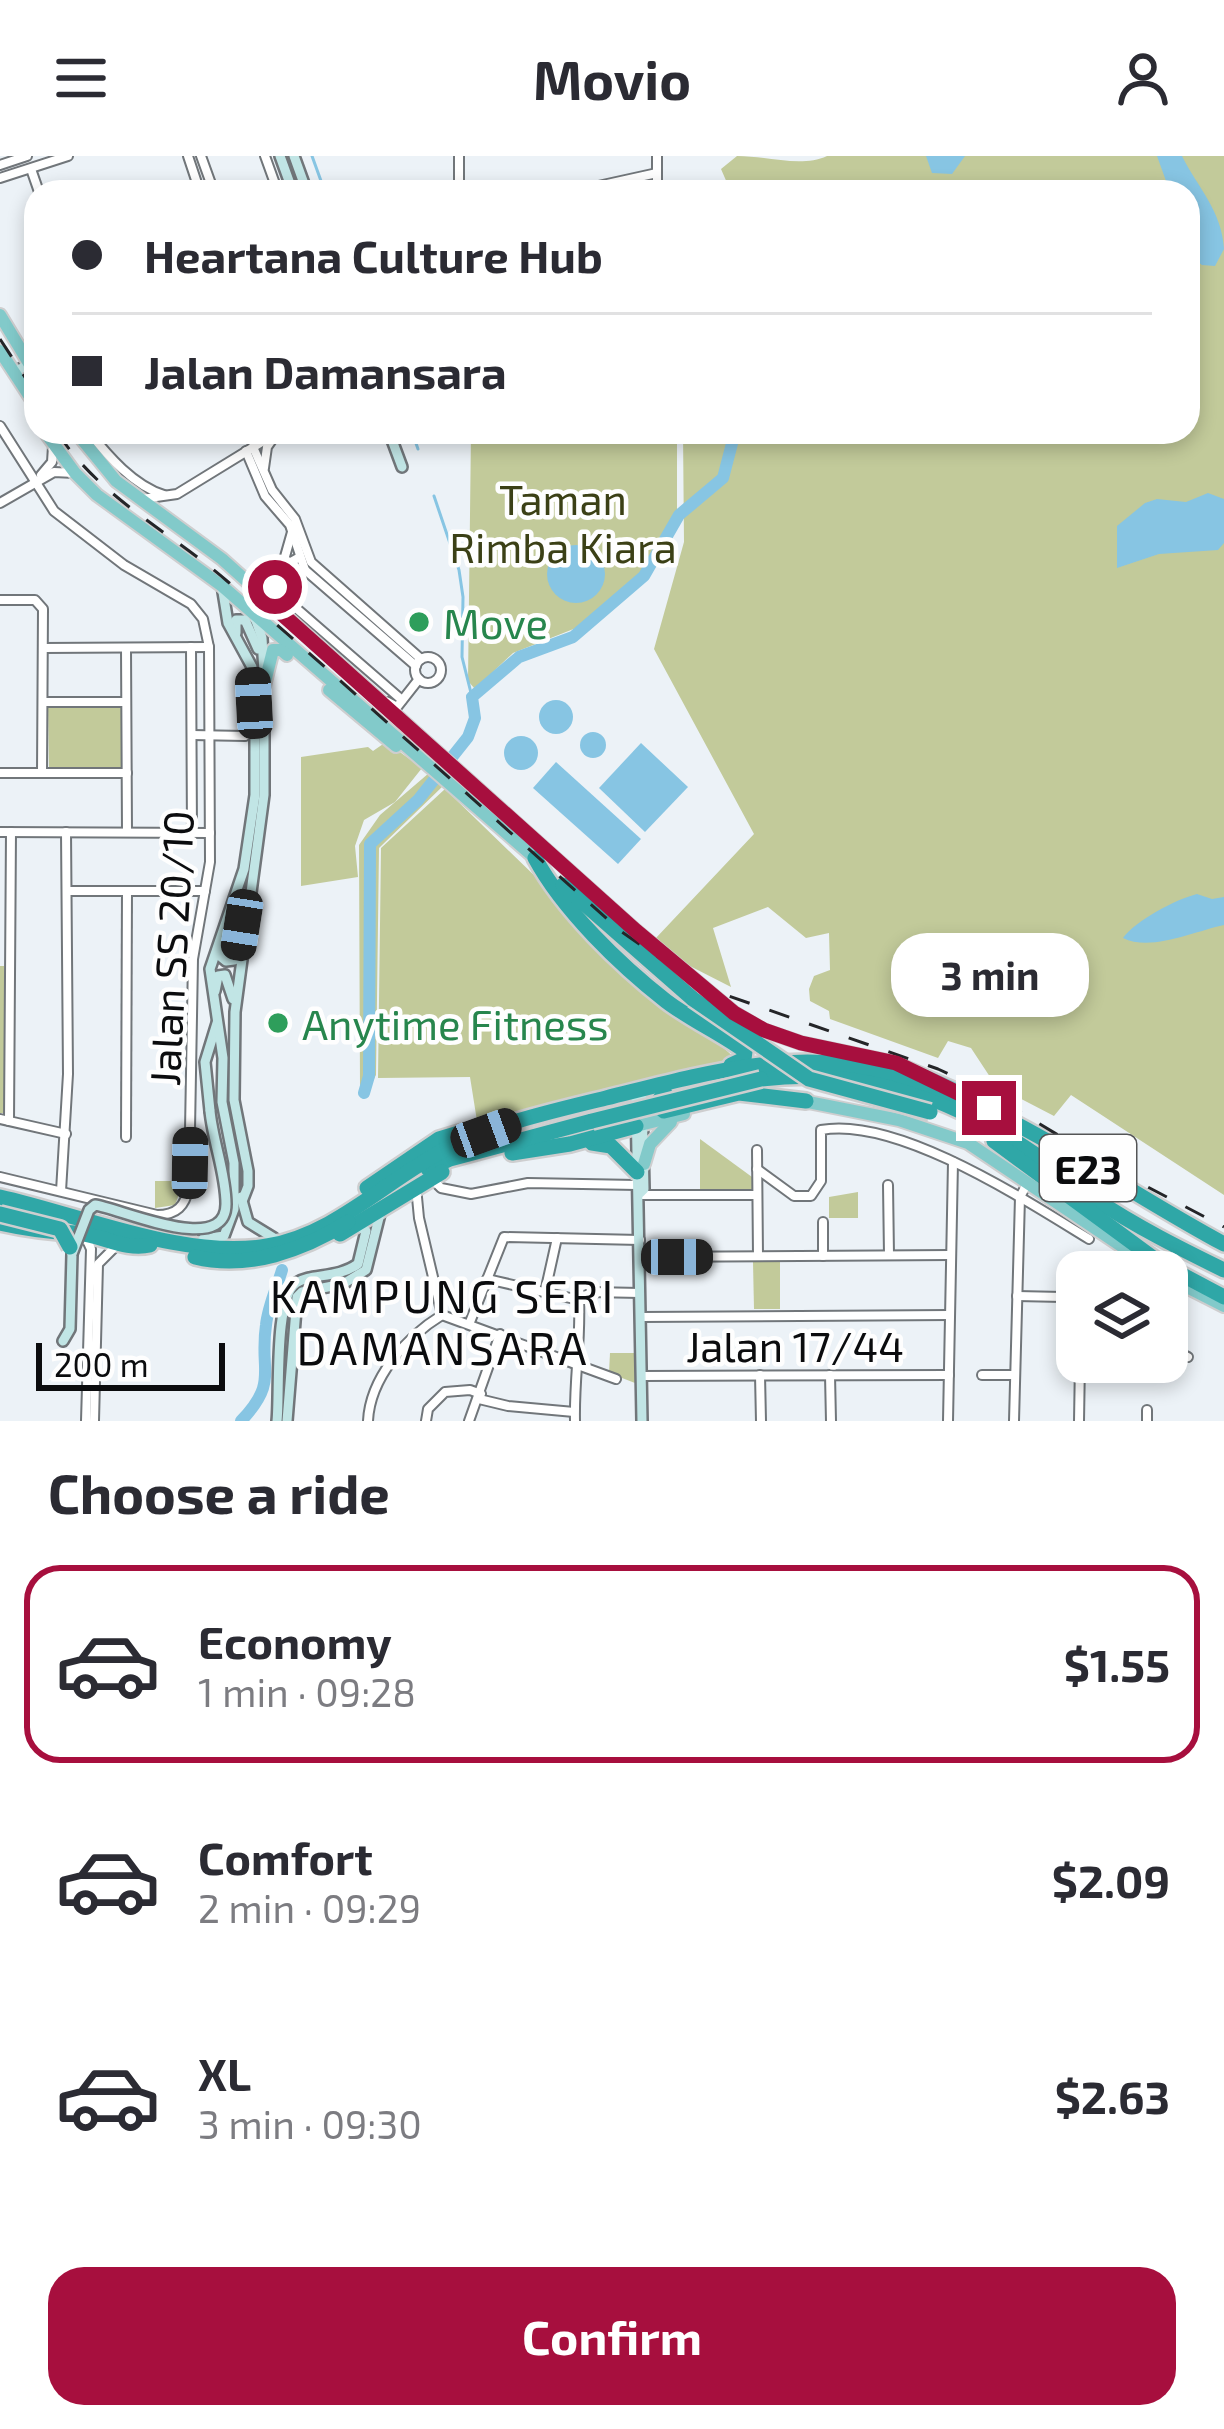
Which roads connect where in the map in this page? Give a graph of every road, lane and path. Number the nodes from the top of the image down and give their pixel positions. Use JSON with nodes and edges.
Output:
{"nodes":[{"id":1,"x":27,"y":156,"type":"edge"},
{"id":2,"x":68,"y":156,"type":"edge"},
{"id":3,"x":657,"y":156,"type":"edge"},
{"id":4,"x":0,"y":165,"type":"edge"},
{"id":5,"x":31,"y":169,"type":"junction"},
{"id":6,"x":657,"y":173,"type":"junction"},
{"id":7,"x":0,"y":178,"type":"edge"},
{"id":8,"x":35,"y":180,"type":"edge"},
{"id":9,"x":625,"y":180,"type":"edge"},
{"id":10,"x":657,"y":180,"type":"edge"},
{"id":11,"x":0,"y":315,"type":"edge"},
{"id":12,"x":0,"y":351,"type":"edge"},
{"id":13,"x":24,"y":351,"type":"edge"},
{"id":14,"x":0,"y":364,"type":"edge"},
{"id":15,"x":24,"y":373,"type":"edge"},
{"id":16,"x":17,"y":377,"type":"junction"},
{"id":17,"x":24,"y":388,"type":"edge"},
{"id":18,"x":24,"y":400,"type":"edge"},
{"id":19,"x":0,"y":426,"type":"edge"},
{"id":20,"x":50,"y":444,"type":"edge"},
{"id":21,"x":55,"y":444,"type":"edge"},
{"id":22,"x":85,"y":444,"type":"edge"},
{"id":23,"x":98,"y":444,"type":"edge"},
{"id":24,"x":255,"y":444,"type":"edge"},
{"id":25,"x":269,"y":444,"type":"edge"},
{"id":26,"x":393,"y":444,"type":"edge"},
{"id":27,"x":250,"y":449,"type":"junction"},
{"id":28,"x":235,"y":458,"type":"junction"},
{"id":29,"x":402,"y":467,"type":"dead end"},
{"id":30,"x":259,"y":468,"type":"junction"},
{"id":31,"x":75,"y":473,"type":"junction"},
{"id":32,"x":36,"y":481,"type":"junction"},
{"id":33,"x":172,"y":495,"type":"junction"},
{"id":34,"x":141,"y":500,"type":"junction"},
{"id":35,"x":0,"y":503,"type":"edge"},
{"id":36,"x":174,"y":523,"type":"junction"},
{"id":37,"x":292,"y":530,"type":"junction"},
{"id":38,"x":299,"y":557,"type":"junction"},
{"id":39,"x":308,"y":566,"type":"junction"},
{"id":40,"x":282,"y":567,"type":"junction"},
{"id":41,"x":222,"y":586,"type":"junction"},
{"id":42,"x":263,"y":588,"type":"junction"},
{"id":43,"x":0,"y":600,"type":"edge"},
{"id":44,"x":256,"y":614,"type":"junction"},
{"id":45,"x":268,"y":630,"type":"junction"},
{"id":46,"x":236,"y":633,"type":"junction"},
{"id":47,"x":126,"y":647,"type":"junction"},
{"id":48,"x":191,"y":647,"type":"junction"},
{"id":49,"x":209,"y":647,"type":"junction"},
{"id":50,"x":43,"y":648,"type":"junction"},
{"id":51,"x":287,"y":655,"type":"junction"},
{"id":52,"x":418,"y":663,"type":"junction"},
{"id":53,"x":264,"y":679,"type":"junction"},
{"id":54,"x":419,"y":679,"type":"junction"},
{"id":55,"x":373,"y":693,"type":"junction"},
{"id":56,"x":355,"y":701,"type":"junction"},
{"id":57,"x":43,"y":702,"type":"junction"},
{"id":58,"x":126,"y":702,"type":"junction"},
{"id":59,"x":399,"y":704,"type":"junction"},
{"id":60,"x":255,"y":727,"type":"junction"},
{"id":61,"x":192,"y":735,"type":"junction"},
{"id":62,"x":209,"y":735,"type":"junction"},
{"id":63,"x":245,"y":736,"type":"junction"},
{"id":64,"x":255,"y":747,"type":"junction"},
{"id":65,"x":426,"y":756,"type":"junction"},
{"id":66,"x":0,"y":773,"type":"edge"},
{"id":67,"x":42,"y":773,"type":"junction"},
{"id":68,"x":127,"y":773,"type":"junction"},
{"id":69,"x":451,"y":774,"type":"junction"},
{"id":70,"x":5,"y":832,"type":"edge"},
{"id":71,"x":66,"y":832,"type":"junction"},
{"id":72,"x":127,"y":833,"type":"junction"},
{"id":73,"x":192,"y":833,"type":"junction"},
{"id":74,"x":210,"y":833,"type":"junction"},
{"id":75,"x":5,"y":844,"type":"edge"},
{"id":76,"x":535,"y":858,"type":"junction"},
{"id":77,"x":67,"y":891,"type":"junction"},
{"id":78,"x":127,"y":891,"type":"junction"},
{"id":79,"x":205,"y":891,"type":"junction"},
{"id":80,"x":5,"y":903,"type":"edge"},
{"id":81,"x":248,"y":908,"type":"junction"},
{"id":82,"x":227,"y":922,"type":"junction"},
{"id":83,"x":5,"y":960,"type":"edge"},
{"id":84,"x":214,"y":1002,"type":"junction"},
{"id":85,"x":235,"y":1012,"type":"junction"},
{"id":86,"x":217,"y":1022,"type":"junction"},
{"id":87,"x":223,"y":1058,"type":"junction"},
{"id":88,"x":236,"y":1058,"type":"junction"},
{"id":89,"x":845,"y":1064,"type":"junction"},
{"id":90,"x":717,"y":1071,"type":"junction"},
{"id":91,"x":206,"y":1076,"type":"junction"},
{"id":92,"x":664,"y":1093,"type":"junction"},
{"id":93,"x":639,"y":1100,"type":"junction"},
{"id":94,"x":806,"y":1101,"type":"junction"},
{"id":95,"x":682,"y":1114,"type":"junction"},
{"id":96,"x":599,"y":1115,"type":"junction"},
{"id":97,"x":997,"y":1116,"type":"junction"},
{"id":98,"x":4,"y":1120,"type":"edge"},
{"id":99,"x":519,"y":1120,"type":"junction"},
{"id":100,"x":640,"y":1126,"type":"junction"},
{"id":101,"x":66,"y":1134,"type":"junction"},
{"id":102,"x":126,"y":1138,"type":"dead end"},
{"id":103,"x":570,"y":1144,"type":"junction"},
{"id":104,"x":999,"y":1144,"type":"junction"},
{"id":105,"x":544,"y":1146,"type":"junction"},
{"id":106,"x":757,"y":1150,"type":"dead end"},
{"id":107,"x":441,"y":1152,"type":"junction"},
{"id":108,"x":953,"y":1162,"type":"junction"},
{"id":109,"x":234,"y":1163,"type":"junction"},
{"id":110,"x":757,"y":1169,"type":"junction"},
{"id":111,"x":0,"y":1178,"type":"edge"},
{"id":112,"x":423,"y":1181,"type":"junction"},
{"id":113,"x":640,"y":1182,"type":"junction"},
{"id":114,"x":1028,"y":1182,"type":"junction"},
{"id":115,"x":887,"y":1185,"type":"dead end"},
{"id":116,"x":0,"y":1187,"type":"edge"},
{"id":117,"x":61,"y":1191,"type":"junction"},
{"id":118,"x":757,"y":1195,"type":"junction"},
{"id":119,"x":0,"y":1197,"type":"edge"},
{"id":120,"x":1019,"y":1197,"type":"junction"},
{"id":121,"x":242,"y":1199,"type":"junction"},
{"id":122,"x":33,"y":1209,"type":"junction"},
{"id":123,"x":106,"y":1209,"type":"junction"},
{"id":124,"x":381,"y":1210,"type":"junction"},
{"id":125,"x":1067,"y":1210,"type":"junction"},
{"id":126,"x":0,"y":1214,"type":"edge"},
{"id":127,"x":823,"y":1222,"type":"dead end"},
{"id":128,"x":357,"y":1226,"type":"junction"},
{"id":129,"x":85,"y":1235,"type":"junction"},
{"id":130,"x":274,"y":1238,"type":"junction"},
{"id":131,"x":557,"y":1238,"type":"junction"},
{"id":132,"x":203,"y":1239,"type":"junction"},
{"id":133,"x":1089,"y":1239,"type":"dead end"},
{"id":134,"x":640,"y":1240,"type":"junction"},
{"id":135,"x":314,"y":1242,"type":"junction"},
{"id":136,"x":118,"y":1244,"type":"junction"},
{"id":137,"x":1224,"y":1244,"type":"edge"},
{"id":138,"x":150,"y":1245,"type":"junction"},
{"id":139,"x":1128,"y":1251,"type":"edge"},
{"id":140,"x":72,"y":1254,"type":"junction"},
{"id":141,"x":889,"y":1255,"type":"junction"},
{"id":142,"x":951,"y":1255,"type":"junction"},
{"id":143,"x":758,"y":1256,"type":"junction"},
{"id":144,"x":823,"y":1256,"type":"junction"},
{"id":145,"x":640,"y":1257,"type":"junction"},
{"id":146,"x":1224,"y":1270,"type":"edge"},
{"id":147,"x":488,"y":1279,"type":"junction"},
{"id":148,"x":1188,"y":1285,"type":"edge"},
{"id":149,"x":545,"y":1292,"type":"junction"},
{"id":150,"x":640,"y":1293,"type":"junction"},
{"id":151,"x":1017,"y":1296,"type":"junction"},
{"id":152,"x":1056,"y":1297,"type":"edge"},
{"id":153,"x":579,"y":1300,"type":"junction"},
{"id":154,"x":1224,"y":1301,"type":"edge"},
{"id":155,"x":442,"y":1315,"type":"junction"},
{"id":156,"x":950,"y":1315,"type":"junction"},
{"id":157,"x":640,"y":1317,"type":"junction"},
{"id":158,"x":470,"y":1322,"type":"junction"},
{"id":159,"x":500,"y":1334,"type":"junction"},
{"id":160,"x":63,"y":1341,"type":"dead end"},
{"id":161,"x":574,"y":1363,"type":"junction"},
{"id":162,"x":830,"y":1375,"type":"junction"},
{"id":163,"x":949,"y":1375,"type":"junction"},
{"id":164,"x":982,"y":1375,"type":"dead end"},
{"id":165,"x":1016,"y":1375,"type":"junction"},
{"id":166,"x":641,"y":1376,"type":"junction"},
{"id":167,"x":760,"y":1376,"type":"junction"},
{"id":168,"x":616,"y":1379,"type":"dead end"},
{"id":169,"x":1080,"y":1383,"type":"edge"},
{"id":170,"x":480,"y":1396,"type":"junction"},
{"id":171,"x":574,"y":1416,"type":"edge"},
{"id":172,"x":90,"y":1421,"type":"edge"},
{"id":173,"x":278,"y":1421,"type":"edge"},
{"id":174,"x":287,"y":1421,"type":"edge"},
{"id":175,"x":368,"y":1421,"type":"edge"},
{"id":176,"x":425,"y":1421,"type":"edge"},
{"id":177,"x":469,"y":1421,"type":"edge"},
{"id":178,"x":642,"y":1421,"type":"edge"},
{"id":179,"x":760,"y":1421,"type":"edge"},
{"id":180,"x":831,"y":1421,"type":"edge"},
{"id":181,"x":948,"y":1421,"type":"edge"},
{"id":182,"x":1014,"y":1421,"type":"edge"},
{"id":183,"x":1079,"y":1421,"type":"edge"}],
"edges":[{"from":1,"to":4,"type":"street"},
{"from":2,"to":5,"type":"street"},
{"from":3,"to":6,"type":"street"},
{"from":5,"to":7,"type":"street"},
{"from":5,"to":8,"type":"street"},
{"from":6,"to":9,"type":"street"},
{"from":6,"to":10,"type":"street"},
{"from":11,"to":13,"type":"main road"},
{"from":12,"to":16,"type":"main road"},
{"from":14,"to":18,"type":"main road"},
{"from":15,"to":16,"type":"main road"},
{"from":16,"to":17,"type":"main road"},
{"from":19,"to":32,"type":"street"},
{"from":20,"to":32,"type":"street"},
{"from":21,"to":31,"type":"main road"},
{"from":22,"to":34,"type":"main road"},
{"from":23,"to":33,"type":"street"},
{"from":24,"to":27,"type":"street"},
{"from":25,"to":30,"type":"street"},
{"from":26,"to":29,"type":"main road"},
{"from":27,"to":28,"type":"street"},
{"from":27,"to":30,"type":"street"},
{"from":28,"to":30,"type":"street"},
{"from":28,"to":33,"type":"street"},
{"from":30,"to":37,"type":"street"},
{"from":30,"to":39,"type":"street"},
{"from":31,"to":32,"type":"street"},
{"from":31,"to":41,"type":"main road"},
{"from":32,"to":35,"type":"street"},
{"from":32,"to":49,"type":"street"},
{"from":33,"to":34,"type":"street"},
{"from":33,"to":36,"type":"street"},
{"from":34,"to":36,"type":"main road"},
{"from":36,"to":42,"type":"main road"},
{"from":37,"to":38,"type":"street"},
{"from":37,"to":40,"type":"street"},
{"from":38,"to":39,"type":"street"},
{"from":38,"to":40,"type":"street"},
{"from":39,"to":42,"type":"street"},
{"from":39,"to":52,"type":"street"},
{"from":40,"to":42,"type":"street"},
{"from":41,"to":44,"type":"main road"},
{"from":41,"to":46,"type":"main road"},
{"from":42,"to":44,"type":"main road"},
{"from":42,"to":55,"type":"main road"},
{"from":42,"to":59,"type":"street"},
{"from":43,"to":50,"type":"street"},
{"from":44,"to":45,"type":"main road"},
{"from":44,"to":53,"type":"main road"},
{"from":44,"to":56,"type":"main road"},
{"from":45,"to":51,"type":"main road"},
{"from":45,"to":56,"type":"main road"},
{"from":46,"to":53,"type":"main road"},
{"from":46,"to":60,"type":"main road"},
{"from":47,"to":48,"type":"street"},
{"from":47,"to":50,"type":"street"},
{"from":47,"to":58,"type":"street"},
{"from":48,"to":49,"type":"street"},
{"from":48,"to":61,"type":"street","name":"Jalan SS 20/10"},
{"from":49,"to":62,"type":"street","name":"Jalan SS 20/10"},
{"from":50,"to":57,"type":"street"},
{"from":51,"to":53,"type":"main road"},
{"from":51,"to":65,"type":"main road"},
{"from":52,"to":54,"type":"street"},
{"from":52,"to":54,"type":"street"},
{"from":53,"to":81,"type":"main road"},
{"from":54,"to":59,"type":"street"},
{"from":55,"to":59,"type":"street"},
{"from":55,"to":65,"type":"main road"},
{"from":56,"to":65,"type":"main road"},
{"from":57,"to":58,"type":"street"},
{"from":57,"to":67,"type":"street"},
{"from":58,"to":68,"type":"street"},
{"from":60,"to":63,"type":"street"},
{"from":60,"to":64,"type":"main road"},
{"from":61,"to":62,"type":"street"},
{"from":61,"to":73,"type":"street","name":"Jalan SS 20/10"},
{"from":62,"to":63,"type":"street"},
{"from":62,"to":74,"type":"street","name":"Jalan SS 20/10"},
{"from":63,"to":64,"type":"street"},
{"from":64,"to":82,"type":"main road"},
{"from":65,"to":69,"type":"main road"},
{"from":66,"to":67,"type":"street"},
{"from":67,"to":68,"type":"street"},
{"from":68,"to":72,"type":"street"},
{"from":69,"to":76,"type":"main road"},
{"from":69,"to":97,"type":"main road"},
{"from":70,"to":71,"type":"street"},
{"from":70,"to":75,"type":"street"},
{"from":71,"to":72,"type":"street"},
{"from":71,"to":77,"type":"street"},
{"from":72,"to":73,"type":"street"},
{"from":73,"to":74,"type":"street"},
{"from":74,"to":79,"type":"street","name":"Jalan SS 20/10"},
{"from":75,"to":80,"type":"street"},
{"from":76,"to":90,"type":"highway"},
{"from":76,"to":104,"type":"highway","bridge":true},
{"from":77,"to":78,"type":"street"},
{"from":77,"to":101,"type":"street"},
{"from":78,"to":79,"type":"street"},
{"from":78,"to":102,"type":"street"},
{"from":79,"to":123,"type":"street","name":"Jalan SS 20/10"},
{"from":80,"to":83,"type":"street"},
{"from":81,"to":82,"type":"main road"},
{"from":81,"to":85,"type":"main road"},
{"from":82,"to":84,"type":"main road"},
{"from":83,"to":98,"type":"street"},
{"from":84,"to":85,"type":"main road"},
{"from":84,"to":86,"type":"main road"},
{"from":85,"to":88,"type":"main road"},
{"from":86,"to":87,"type":"main road"},
{"from":86,"to":91,"type":"main road"},
{"from":87,"to":88,"type":"main road"},
{"from":87,"to":91,"type":"main road"},
{"from":87,"to":109,"type":"main road"},
{"from":88,"to":121,"type":"main road"},
{"from":89,"to":90,"type":"highway","number":"E23"},
{"from":89,"to":92,"type":"highway"},
{"from":89,"to":97,"type":"highway","number":"E23"},
{"from":90,"to":99,"type":"highway","number":"E23"},
{"from":91,"to":140,"type":"main road","bridge":true},
{"from":92,"to":93,"type":"highway"},
{"from":92,"to":94,"type":"highway"},
{"from":93,"to":96,"type":"highway"},
{"from":93,"to":100,"type":"main road"},
{"from":94,"to":95,"type":"main road"},
{"from":94,"to":114,"type":"main road"},
{"from":95,"to":100,"type":"main road"},
{"from":95,"to":113,"type":"main road"},
{"from":96,"to":105,"type":"highway"},
{"from":96,"to":107,"type":"highway"},
{"from":96,"to":135,"type":"highway","number":"E23"},
{"from":96,"to":146,"type":"highway","number":"E23","bridge":true},
{"from":97,"to":137,"type":"highway","number":"E23"},
{"from":98,"to":101,"type":"street"},
{"from":99,"to":107,"type":"highway","number":"E23"},
{"from":99,"to":130,"type":"highway"},
{"from":100,"to":103,"type":"highway"},
{"from":100,"to":113,"type":"main road"},
{"from":101,"to":117,"type":"street"},
{"from":103,"to":105,"type":"highway"},
{"from":103,"to":113,"type":"highway"},
{"from":104,"to":125,"type":"highway"},
{"from":104,"to":154,"type":"highway"},
{"from":105,"to":112,"type":"highway"},
{"from":106,"to":110,"type":"street"},
{"from":107,"to":122,"type":"highway","number":"E23"},
{"from":108,"to":110,"type":"street"},
{"from":108,"to":120,"type":"street"},
{"from":108,"to":142,"type":"street"},
{"from":109,"to":121,"type":"main road"},
{"from":109,"to":132,"type":"main road"},
{"from":110,"to":118,"type":"street"},
{"from":111,"to":117,"type":"street","name":"Jalan SS 20/10"},
{"from":112,"to":113,"type":"street"},
{"from":112,"to":124,"type":"highway"},
{"from":112,"to":155,"type":"street"},
{"from":113,"to":118,"type":"street"},
{"from":113,"to":134,"type":"main road"},
{"from":114,"to":120,"type":"street"},
{"from":114,"to":125,"type":"main road"},
{"from":115,"to":141,"type":"street"},
{"from":116,"to":123,"type":"highway"},
{"from":117,"to":123,"type":"street","name":"Jalan SS 20/10"},
{"from":118,"to":143,"type":"street"},
{"from":119,"to":122,"type":"highway","number":"E23"},
{"from":120,"to":133,"type":"street"},
{"from":120,"to":151,"type":"street"},
{"from":121,"to":130,"type":"main road"},
{"from":122,"to":126,"type":"highway","number":"E23","bridge":true},
{"from":122,"to":138,"type":"highway","number":"E23"},
{"from":123,"to":132,"type":"highway"},
{"from":124,"to":128,"type":"highway"},
{"from":124,"to":174,"type":"main road"},
{"from":125,"to":139,"type":"main road"},
{"from":126,"to":129,"type":"highway"},
{"from":126,"to":140,"type":"highway","bridge":true},
{"from":127,"to":144,"type":"street"},
{"from":128,"to":135,"type":"highway"},
{"from":128,"to":173,"type":"main road"},
{"from":129,"to":136,"type":"highway"},
{"from":129,"to":172,"type":"street"},
{"from":130,"to":132,"type":"highway"},
{"from":131,"to":134,"type":"street"},
{"from":131,"to":147,"type":"street"},
{"from":131,"to":149,"type":"street"},
{"from":134,"to":145,"type":"main road"},
{"from":135,"to":138,"type":"highway","number":"E23"},
{"from":136,"to":138,"type":"highway"},
{"from":136,"to":172,"type":"street"},
{"from":140,"to":160,"type":"main road"},
{"from":141,"to":142,"type":"street"},
{"from":141,"to":144,"type":"street"},
{"from":142,"to":156,"type":"street"},
{"from":143,"to":144,"type":"street"},
{"from":143,"to":145,"type":"street"},
{"from":145,"to":150,"type":"main road"},
{"from":147,"to":149,"type":"street"},
{"from":147,"to":158,"type":"street"},
{"from":148,"to":154,"type":"main road"},
{"from":149,"to":153,"type":"street"},
{"from":150,"to":153,"type":"street"},
{"from":150,"to":157,"type":"main road"},
{"from":151,"to":152,"type":"street"},
{"from":151,"to":165,"type":"street"},
{"from":153,"to":161,"type":"street"},
{"from":155,"to":158,"type":"street"},
{"from":155,"to":175,"type":"street"},
{"from":156,"to":157,"type":"street"},
{"from":156,"to":163,"type":"street"},
{"from":157,"to":166,"type":"main road"},
{"from":158,"to":159,"type":"street"},
{"from":159,"to":161,"type":"street"},
{"from":159,"to":170,"type":"street"},
{"from":161,"to":168,"type":"street"},
{"from":161,"to":171,"type":"street"},
{"from":162,"to":163,"type":"street","name":"Jalan 17/44"},
{"from":162,"to":167,"type":"street","name":"Jalan 17/44"},
{"from":162,"to":180,"type":"street"},
{"from":163,"to":181,"type":"street"},
{"from":164,"to":165,"type":"street"},
{"from":165,"to":182,"type":"street"},
{"from":166,"to":167,"type":"street","name":"Jalan 17/44"},
{"from":166,"to":178,"type":"main road"},
{"from":167,"to":179,"type":"street"},
{"from":169,"to":183,"type":"street"},
{"from":170,"to":171,"type":"street"},
{"from":170,"to":176,"type":"street"},
{"from":170,"to":177,"type":"street"}]}
